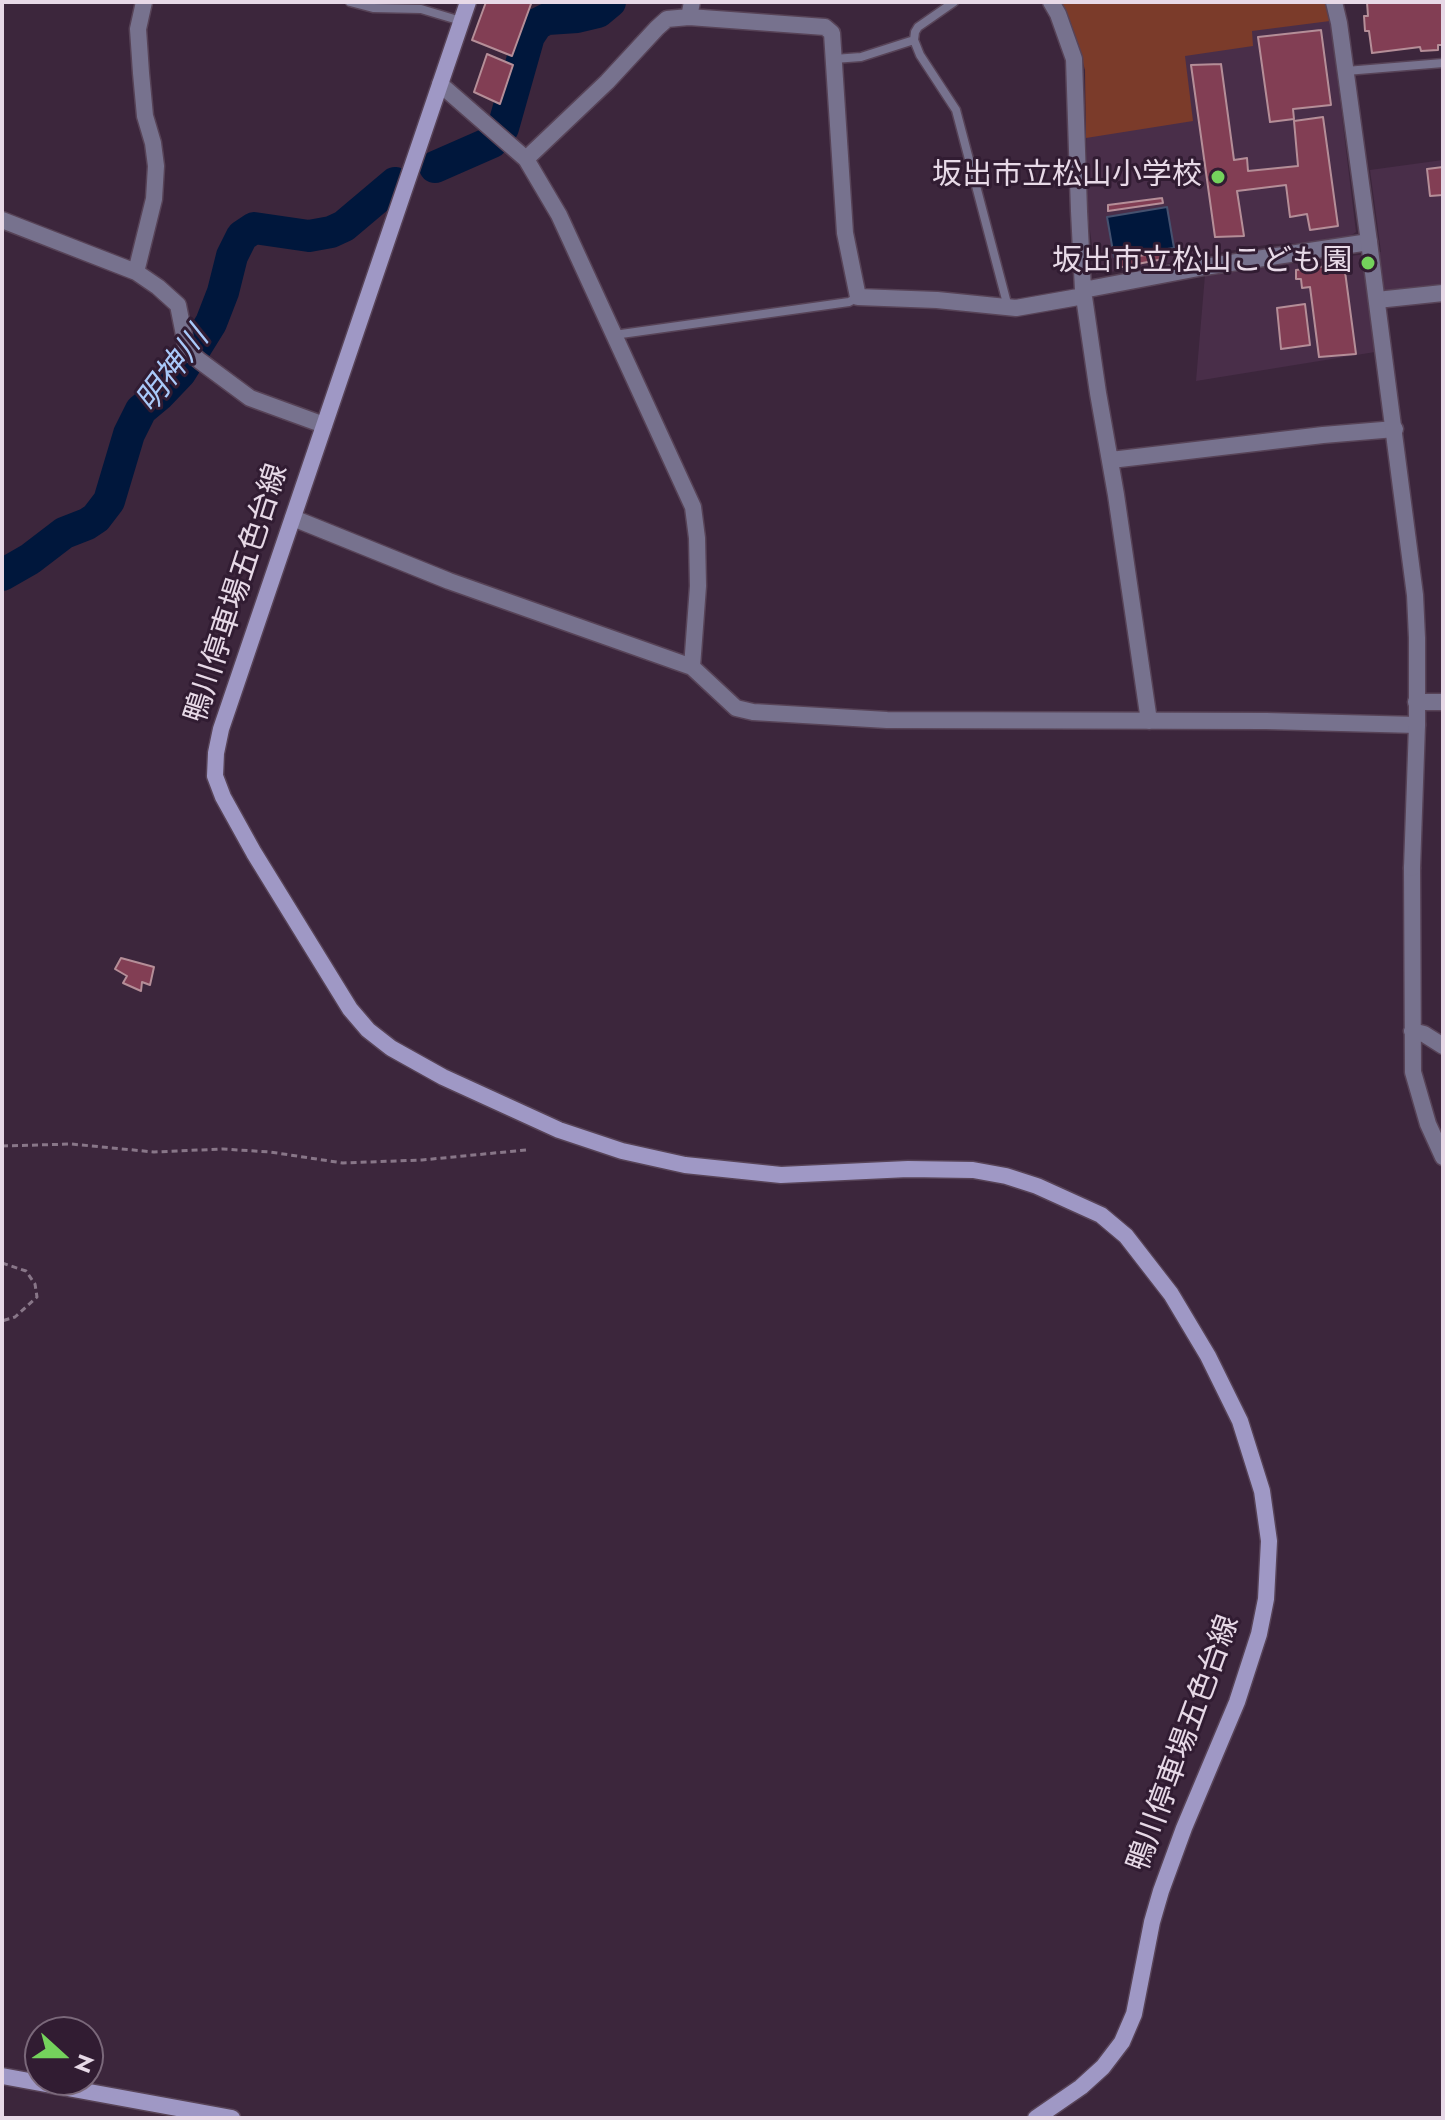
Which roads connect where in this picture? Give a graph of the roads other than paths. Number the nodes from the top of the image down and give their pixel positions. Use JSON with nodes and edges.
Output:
{"nodes":[{"id":1,"x":144,"y":2,"type":"edge"},
{"id":2,"x":350,"y":2,"type":"edge"},
{"id":3,"x":468,"y":2,"type":"edge"},
{"id":4,"x":954,"y":2,"type":"edge"},
{"id":5,"x":1051,"y":2,"type":"edge"},
{"id":6,"x":1334,"y":2,"type":"edge"},
{"id":7,"x":691,"y":9,"type":"edge"},
{"id":8,"x":462,"y":21,"type":"junction"},
{"id":9,"x":914,"y":40,"type":"junction"},
{"id":10,"x":834,"y":59,"type":"junction"},
{"id":11,"x":1443,"y":63,"type":"edge"},
{"id":12,"x":1346,"y":71,"type":"junction"},
{"id":13,"x":440,"y":84,"type":"junction"},
{"id":14,"x":526,"y":159,"type":"junction"},
{"id":15,"x":2,"y":220,"type":"edge"},
{"id":16,"x":1369,"y":242,"type":"junction"},
{"id":17,"x":136,"y":272,"type":"junction"},
{"id":18,"x":1084,"y":293,"type":"junction"},
{"id":19,"x":1443,"y":293,"type":"edge"},
{"id":20,"x":858,"y":297,"type":"junction"},
{"id":21,"x":1377,"y":300,"type":"junction"},
{"id":22,"x":1008,"y":307,"type":"junction"},
{"id":23,"x":614,"y":335,"type":"junction"},
{"id":24,"x":324,"y":425,"type":"junction"},
{"id":25,"x":1395,"y":429,"type":"junction"},
{"id":26,"x":1111,"y":460,"type":"junction"},
{"id":27,"x":293,"y":518,"type":"junction"},
{"id":28,"x":692,"y":667,"type":"junction"},
{"id":29,"x":1416,"y":702,"type":"junction"},
{"id":30,"x":1443,"y":702,"type":"edge"},
{"id":31,"x":1149,"y":721,"type":"junction"},
{"id":32,"x":1417,"y":725,"type":"junction"},
{"id":33,"x":1412,"y":1031,"type":"junction"},
{"id":34,"x":1443,"y":1046,"type":"edge"},
{"id":35,"x":1443,"y":1157,"type":"edge"},
{"id":36,"x":2,"y":2076,"type":"edge"},
{"id":37,"x":232,"y":2118,"type":"edge"},
{"id":38,"x":1036,"y":2118,"type":"edge"}],
"edges":[{"from":1,"to":17,"type":"street"},
{"from":2,"to":8,"type":"lane"},
{"from":3,"to":8,"type":"main road","name":"鴨川停車場五色台線"},
{"from":4,"to":9,"type":"lane"},
{"from":5,"to":18,"type":"street"},
{"from":6,"to":12,"type":"street"},
{"from":7,"to":10,"type":"street"},
{"from":7,"to":14,"type":"street"},
{"from":8,"to":13,"type":"main road","name":"鴨川停車場五色台線"},
{"from":9,"to":10,"type":"lane"},
{"from":9,"to":22,"type":"lane"},
{"from":10,"to":20,"type":"street"},
{"from":11,"to":12,"type":"lane"},
{"from":12,"to":16,"type":"street"},
{"from":13,"to":14,"type":"street"},
{"from":13,"to":24,"type":"main road","name":"鴨川停車場五色台線"},
{"from":14,"to":23,"type":"street"},
{"from":15,"to":17,"type":"street"},
{"from":16,"to":18,"type":"street"},
{"from":16,"to":21,"type":"street"},
{"from":17,"to":24,"type":"street"},
{"from":18,"to":22,"type":"street"},
{"from":18,"to":26,"type":"street"},
{"from":19,"to":21,"type":"street"},
{"from":20,"to":22,"type":"street"},
{"from":20,"to":23,"type":"lane"},
{"from":21,"to":25,"type":"street"},
{"from":23,"to":28,"type":"street"},
{"from":24,"to":27,"type":"main road","name":"鴨川停車場五色台線"},
{"from":25,"to":26,"type":"street"},
{"from":25,"to":29,"type":"street"},
{"from":26,"to":31,"type":"street"},
{"from":27,"to":28,"type":"street"},
{"from":27,"to":38,"type":"main road","name":"鴨川停車場五色台線"},
{"from":28,"to":31,"type":"street"},
{"from":29,"to":30,"type":"street"},
{"from":29,"to":32,"type":"street"},
{"from":31,"to":32,"type":"street"},
{"from":32,"to":33,"type":"street"},
{"from":33,"to":34,"type":"street"},
{"from":33,"to":35,"type":"street"},
{"from":36,"to":37,"type":"main road"}]}
